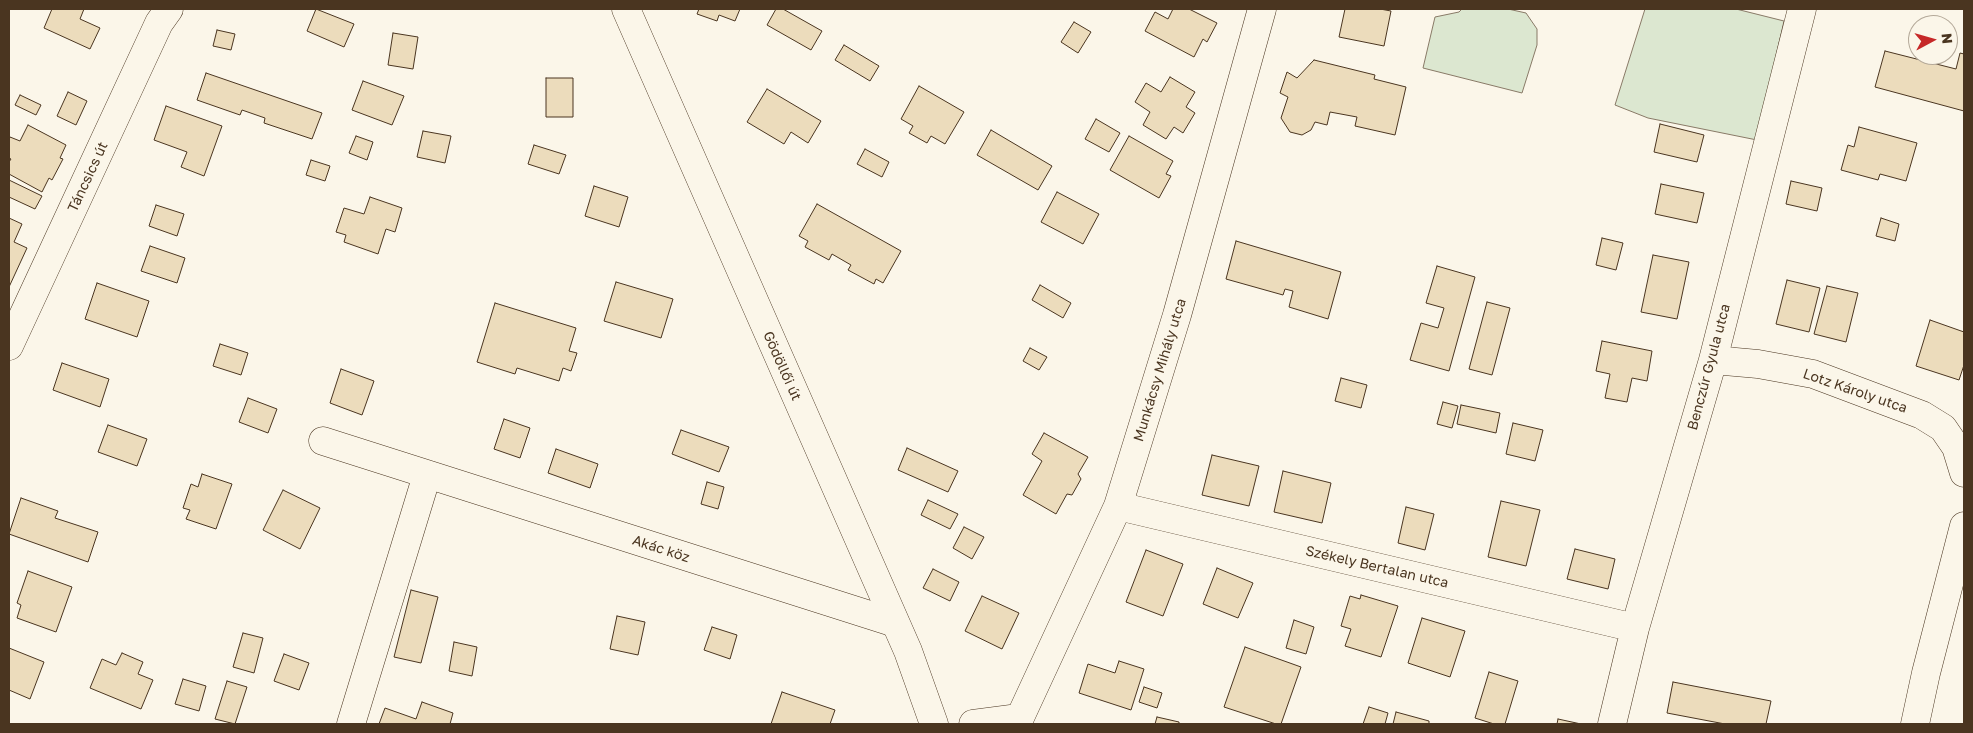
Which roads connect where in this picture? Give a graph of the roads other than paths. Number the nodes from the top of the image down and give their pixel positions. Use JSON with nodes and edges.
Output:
{"nodes":[{"id":1,"x":170,"y":9,"type":"edge"},
{"id":2,"x":626,"y":9,"type":"edge"},
{"id":3,"x":1262,"y":9,"type":"edge"},
{"id":4,"x":1802,"y":9,"type":"edge"},
{"id":5,"x":9,"y":346,"type":"edge"},
{"id":6,"x":1712,"y":360,"type":"junction"},
{"id":7,"x":323,"y":441,"type":"dead end"},
{"id":8,"x":1964,"y":473,"type":"edge"},
{"id":9,"x":427,"y":475,"type":"junction"},
{"id":10,"x":1118,"y":506,"type":"junction"},
{"id":11,"x":1964,"y":526,"type":"edge"},
{"id":12,"x":895,"y":623,"type":"junction"},
{"id":13,"x":1635,"y":628,"type":"junction"},
{"id":14,"x":1018,"y":721,"type":"edge"},
{"id":15,"x":351,"y":724,"type":"edge"},
{"id":16,"x":934,"y":724,"type":"edge"},
{"id":17,"x":973,"y":724,"type":"edge"},
{"id":18,"x":1612,"y":724,"type":"edge"},
{"id":19,"x":1915,"y":724,"type":"edge"}],
"edges":[{"from":1,"to":5,"type":"street","name":"Táncsics út"},
{"from":2,"to":12,"type":"street","name":"Gödöllői út"},
{"from":3,"to":10,"type":"street","name":"Munkácsy Mihály utca"},
{"from":4,"to":6,"type":"street","name":"Benczúr Gyula utca"},
{"from":6,"to":8,"type":"street","name":"Lotz Károly utca"},
{"from":6,"to":13,"type":"street","name":"Benczúr Gyula utca"},
{"from":7,"to":9,"type":"street","name":"Akác köz"},
{"from":9,"to":12,"type":"street","name":"Akác köz"},
{"from":9,"to":15,"type":"street"},
{"from":10,"to":13,"type":"street","name":"Székely Bertalan utca"},
{"from":10,"to":14,"type":"street","name":"Munkácsy Mihály utca"},
{"from":11,"to":19,"type":"street"},
{"from":12,"to":16,"type":"street","name":"Gödöllői út"},
{"from":13,"to":18,"type":"street","name":"Benczúr Gyula utca"},
{"from":14,"to":17,"type":"street","name":"Munkácsy Mihály utca"}]}
